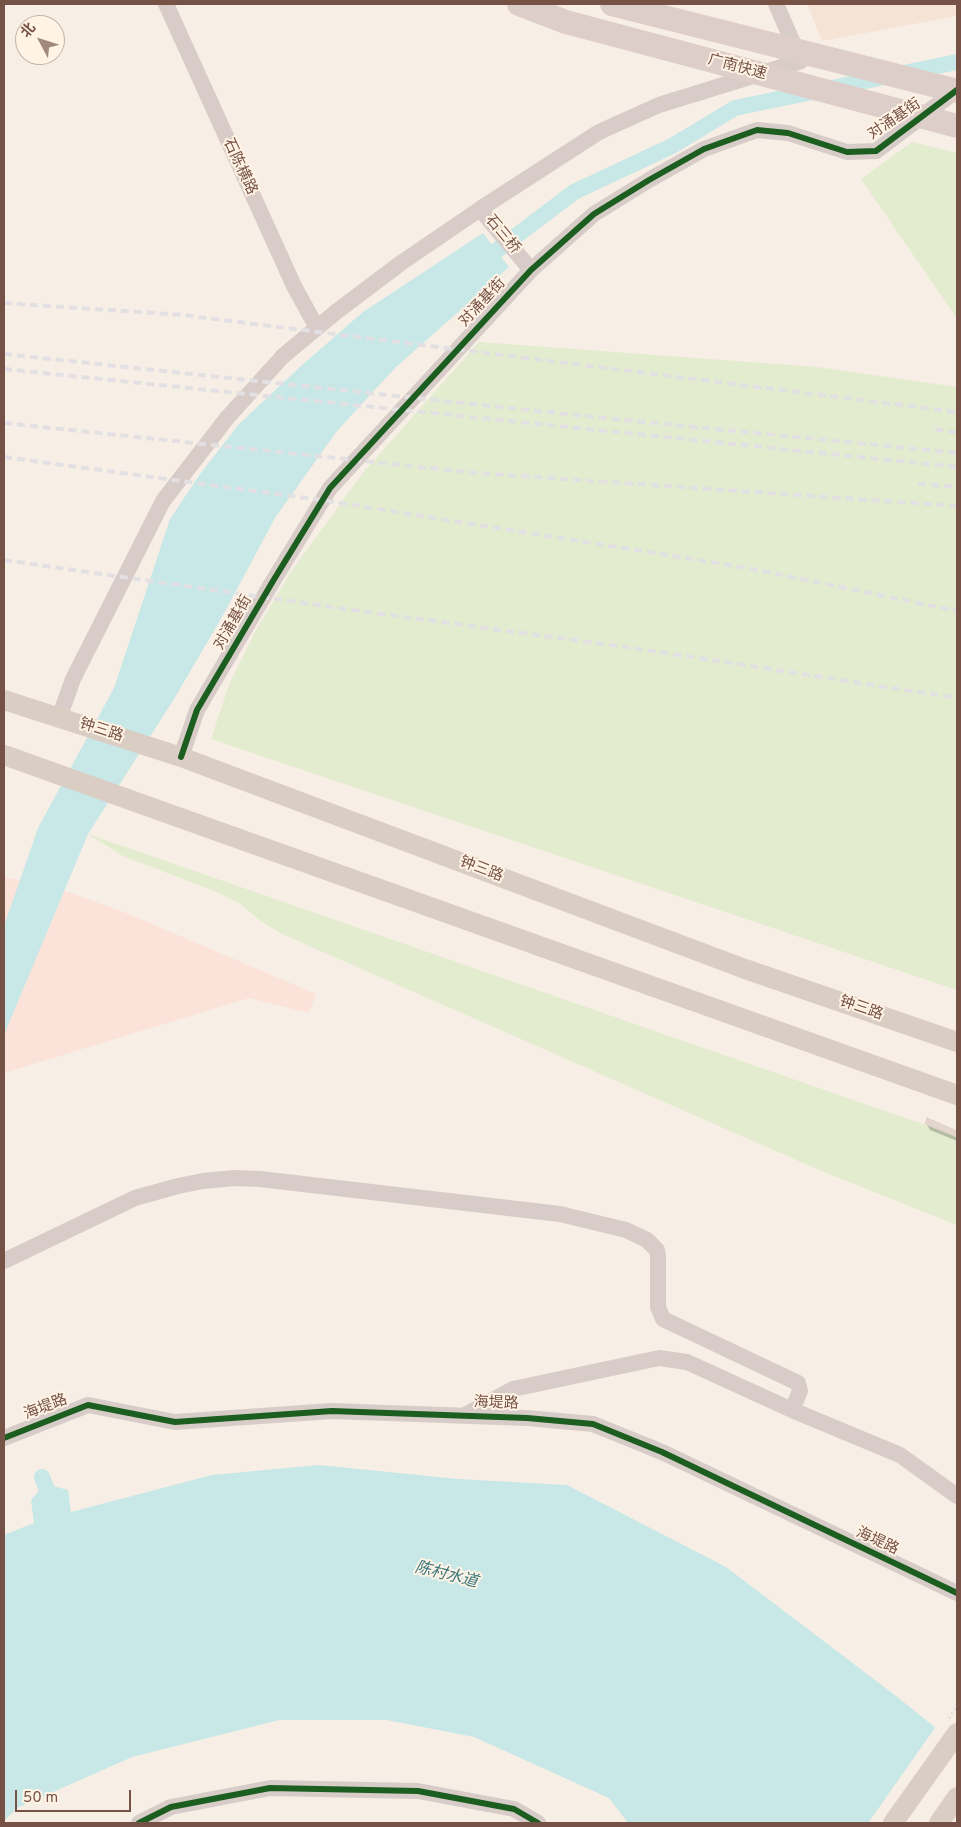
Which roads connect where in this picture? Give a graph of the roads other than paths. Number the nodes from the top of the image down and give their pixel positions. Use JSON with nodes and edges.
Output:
{"nodes":[{"id":1,"x":166,"y":4,"type":"edge"},
{"id":2,"x":519,"y":4,"type":"edge"},
{"id":3,"x":612,"y":4,"type":"edge"},
{"id":4,"x":776,"y":4,"type":"edge"},
{"id":5,"x":957,"y":91,"type":"edge"},
{"id":6,"x":957,"y":126,"type":"edge"},
{"id":7,"x":480,"y":209,"type":"junction"},
{"id":8,"x":527,"y":266,"type":"junction"},
{"id":9,"x":317,"y":328,"type":"junction"},
{"id":10,"x":4,"y":700,"type":"edge"},
{"id":11,"x":59,"y":718,"type":"junction"},
{"id":12,"x":4,"y":756,"type":"edge"},
{"id":13,"x":181,"y":757,"type":"junction"},
{"id":14,"x":957,"y":1042,"type":"edge"},
{"id":15,"x":957,"y":1095,"type":"edge"},
{"id":16,"x":10,"y":1258,"type":"edge"},
{"id":17,"x":792,"y":1410,"type":"junction"},
{"id":18,"x":464,"y":1416,"type":"junction"},
{"id":19,"x":4,"y":1438,"type":"edge"},
{"id":20,"x":957,"y":1496,"type":"edge"},
{"id":21,"x":957,"y":1593,"type":"edge"},
{"id":22,"x":957,"y":1733,"type":"edge"},
{"id":23,"x":957,"y":1797,"type":"edge"},
{"id":24,"x":139,"y":1823,"type":"edge"},
{"id":25,"x":538,"y":1823,"type":"edge"},
{"id":26,"x":893,"y":1823,"type":"edge"},
{"id":27,"x":939,"y":1823,"type":"edge"}],
"edges":[{"from":1,"to":9,"type":"street","name":"石陈横路"},
{"from":2,"to":6,"type":"highway","name":"广南快速"},
{"from":3,"to":5,"type":"highway","name":"广南快速"},
{"from":4,"to":7,"type":"street"},
{"from":5,"to":8,"type":"street","name":"对涌基街"},
{"from":7,"to":8,"type":"street","name":"石三桥"},
{"from":7,"to":9,"type":"street"},
{"from":8,"to":13,"type":"street","name":"对涌基街"},
{"from":9,"to":11,"type":"street"},
{"from":10,"to":11,"type":"main road","name":"钟三路"},
{"from":11,"to":13,"type":"main road","name":"钟三路"},
{"from":12,"to":15,"type":"main road"},
{"from":13,"to":14,"type":"main road","name":"钟三路"},
{"from":16,"to":17,"type":"street"},
{"from":17,"to":18,"type":"street"},
{"from":17,"to":20,"type":"street"},
{"from":18,"to":19,"type":"street","name":"海堤路"},
{"from":18,"to":21,"type":"street","name":"海堤路"},
{"from":22,"to":26,"type":"main road"},
{"from":23,"to":27,"type":"main road"},
{"from":24,"to":25,"type":"street"}]}
